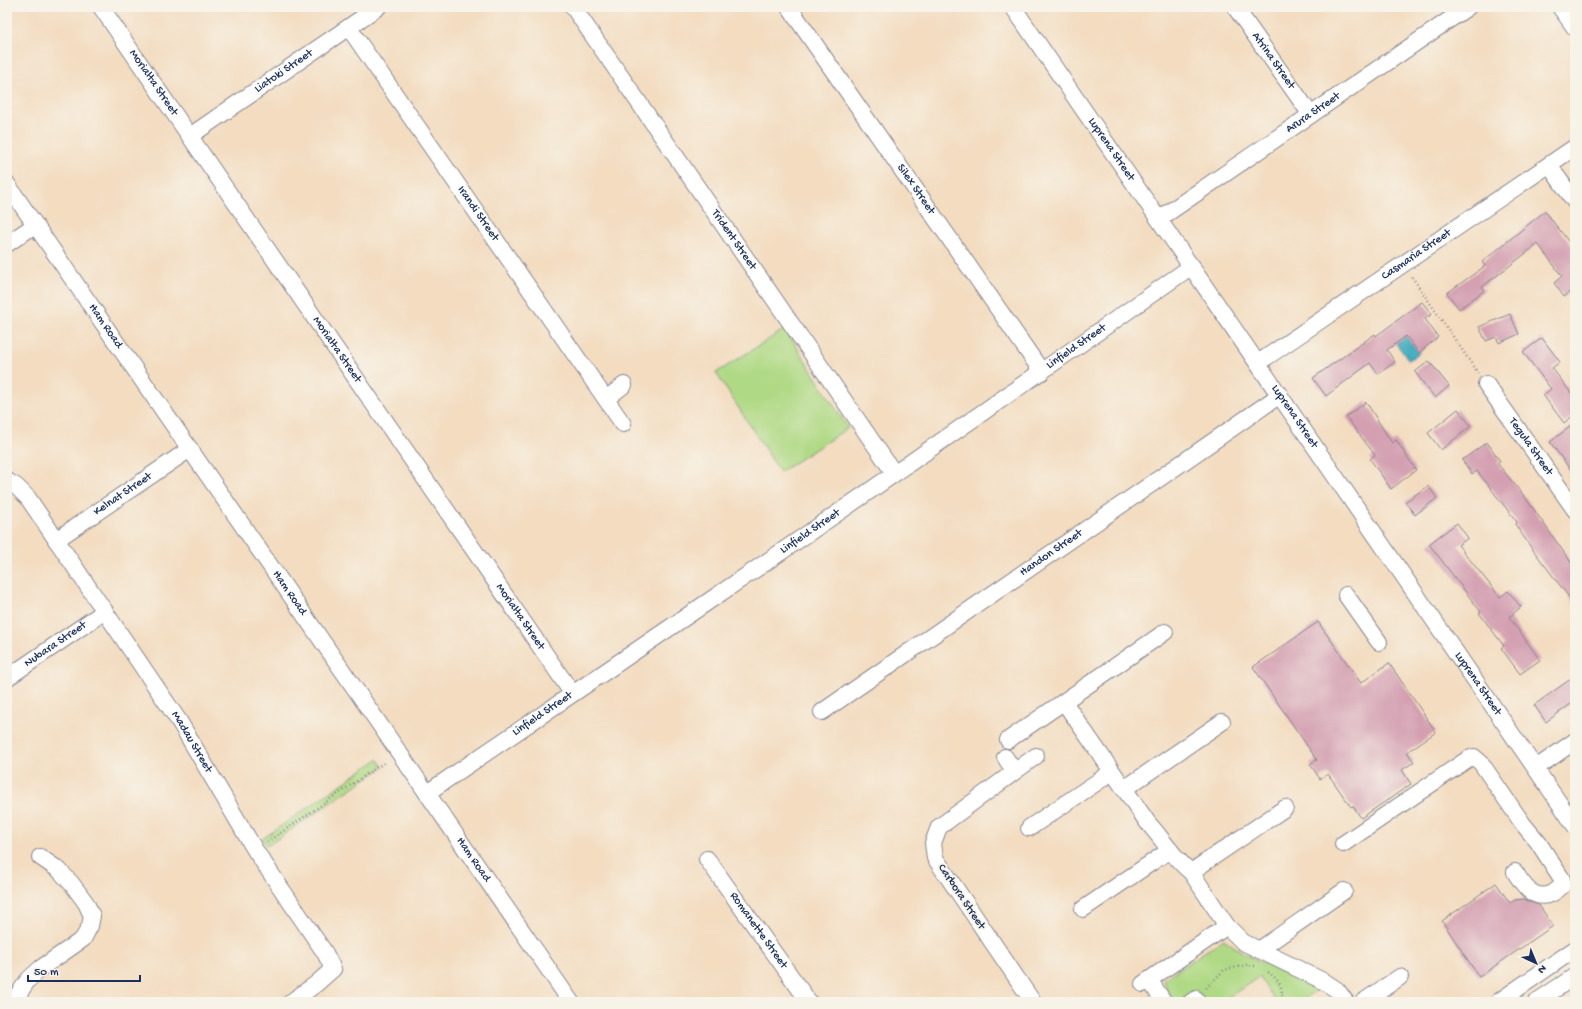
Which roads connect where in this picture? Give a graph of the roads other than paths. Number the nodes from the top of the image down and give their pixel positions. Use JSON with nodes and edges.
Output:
{"nodes":[{"id":1,"x":101,"y":7,"type":"edge"},
{"id":2,"x":378,"y":7,"type":"edge"},
{"id":3,"x":573,"y":7,"type":"edge"},
{"id":4,"x":788,"y":7,"type":"edge"},
{"id":5,"x":1013,"y":7,"type":"edge"},
{"id":6,"x":1235,"y":7,"type":"edge"},
{"id":7,"x":1560,"y":7,"type":"edge"},
{"id":8,"x":1460,"y":9,"type":"edge"},
{"id":9,"x":349,"y":28,"type":"junction"},
{"id":10,"x":1575,"y":28,"type":"edge"},
{"id":11,"x":1311,"y":115,"type":"junction"},
{"id":12,"x":190,"y":136,"type":"junction"},
{"id":13,"x":1575,"y":147,"type":"edge"},
{"id":14,"x":1549,"y":165,"type":"junction"},
{"id":15,"x":7,"y":184,"type":"edge"},
{"id":16,"x":1575,"y":202,"type":"edge"},
{"id":17,"x":1159,"y":219,"type":"junction"},
{"id":18,"x":35,"y":225,"type":"junction"},
{"id":19,"x":7,"y":244,"type":"edge"},
{"id":20,"x":1192,"y":266,"type":"junction"},
{"id":21,"x":1258,"y":363,"type":"junction"},
{"id":22,"x":1042,"y":372,"type":"junction"},
{"id":23,"x":1486,"y":384,"type":"road end"},
{"id":24,"x":624,"y":385,"type":"dead end"},
{"id":25,"x":1280,"y":395,"type":"junction"},
{"id":26,"x":606,"y":399,"type":"junction"},
{"id":27,"x":623,"y":424,"type":"dead end"},
{"id":28,"x":190,"y":448,"type":"junction"},
{"id":29,"x":894,"y":473,"type":"junction"},
{"id":30,"x":7,"y":482,"type":"edge"},
{"id":31,"x":1575,"y":510,"type":"edge"},
{"id":32,"x":56,"y":540,"type":"junction"},
{"id":33,"x":1346,"y":595,"type":"dead end"},
{"id":34,"x":105,"y":611,"type":"junction"},
{"id":35,"x":1164,"y":632,"type":"dead end"},
{"id":36,"x":1379,"y":642,"type":"dead end"},
{"id":37,"x":7,"y":678,"type":"edge"},
{"id":38,"x":572,"y":693,"type":"junction"},
{"id":39,"x":1064,"y":702,"type":"junction"},
{"id":40,"x":822,"y":712,"type":"dead end"},
{"id":41,"x":1222,"y":722,"type":"dead end"},
{"id":42,"x":1008,"y":740,"type":"dead end"},
{"id":43,"x":1575,"y":741,"type":"edge"},
{"id":44,"x":1036,"y":756,"type":"dead end"},
{"id":45,"x":1005,"y":757,"type":"dead end"},
{"id":46,"x":1536,"y":768,"type":"junction"},
{"id":47,"x":1014,"y":771,"type":"junction"},
{"id":48,"x":1112,"y":772,"type":"junction"},
{"id":49,"x":1124,"y":789,"type":"junction"},
{"id":50,"x":427,"y":793,"type":"junction"},
{"id":51,"x":1285,"y":808,"type":"dead end"},
{"id":52,"x":1575,"y":826,"type":"edge"},
{"id":53,"x":1029,"y":828,"type":"dead end"},
{"id":54,"x":1343,"y":844,"type":"dead end"},
{"id":55,"x":1170,"y":850,"type":"junction"},
{"id":56,"x":40,"y":857,"type":"dead end"},
{"id":57,"x":707,"y":859,"type":"dead end"},
{"id":58,"x":1191,"y":872,"type":"junction"},
{"id":59,"x":1515,"y":872,"type":"dead end"},
{"id":60,"x":1344,"y":892,"type":"dead end"},
{"id":61,"x":1083,"y":909,"type":"dead end"},
{"id":62,"x":1227,"y":926,"type":"junction"},
{"id":63,"x":1575,"y":949,"type":"edge"},
{"id":64,"x":1259,"y":950,"type":"junction"},
{"id":65,"x":1575,"y":976,"type":"edge"},
{"id":66,"x":1400,"y":977,"type":"dead end"},
{"id":67,"x":13,"y":1002,"type":"edge"},
{"id":68,"x":291,"y":1002,"type":"edge"},
{"id":69,"x":571,"y":1002,"type":"edge"},
{"id":70,"x":809,"y":1002,"type":"edge"},
{"id":71,"x":1034,"y":1002,"type":"edge"},
{"id":72,"x":1164,"y":1002,"type":"edge"},
{"id":73,"x":1346,"y":1002,"type":"edge"},
{"id":74,"x":1363,"y":1002,"type":"edge"},
{"id":75,"x":1498,"y":1002,"type":"edge"},
{"id":76,"x":1536,"y":1002,"type":"edge"}],
"edges":[{"from":1,"to":12,"type":"street","name":"Morialta Street"},
{"from":2,"to":9,"type":"street","name":"Liatoki Street"},
{"from":3,"to":29,"type":"street","name":"Trident Street"},
{"from":4,"to":22,"type":"street","name":"Silex Street"},
{"from":5,"to":17,"type":"street","name":"Luprena Street"},
{"from":6,"to":11,"type":"street","name":"Atrina Street"},
{"from":7,"to":10,"type":"street"},
{"from":8,"to":11,"type":"street","name":"Arura Street"},
{"from":9,"to":12,"type":"street","name":"Liatoki Street"},
{"from":9,"to":26,"type":"street","name":"Irandi Street"},
{"from":11,"to":17,"type":"street","name":"Arura Street"},
{"from":12,"to":38,"type":"street","name":"Morialta Street"},
{"from":13,"to":14,"type":"street","name":"Casmaria Street"},
{"from":14,"to":16,"type":"street"},
{"from":14,"to":21,"type":"street","name":"Casmaria Street"},
{"from":15,"to":18,"type":"street","name":"Ham Road"},
{"from":17,"to":20,"type":"street","name":"Luprena Street"},
{"from":18,"to":19,"type":"street"},
{"from":18,"to":28,"type":"street","name":"Ham Road"},
{"from":20,"to":21,"type":"street","name":"Luprena Street"},
{"from":20,"to":22,"type":"street","name":"Linfield Street"},
{"from":21,"to":25,"type":"street","name":"Luprena Street"},
{"from":22,"to":29,"type":"street","name":"Linfield Street"},
{"from":23,"to":31,"type":"street","name":"Tegula Street"},
{"from":24,"to":26,"type":"street"},
{"from":25,"to":40,"type":"street","name":"Handon Street"},
{"from":25,"to":46,"type":"street","name":"Luprena Street"},
{"from":26,"to":27,"type":"street","name":"Irandi Street"},
{"from":28,"to":32,"type":"street","name":"Kelnat Street"},
{"from":28,"to":50,"type":"street","name":"Ham Road"},
{"from":29,"to":38,"type":"street","name":"Linfield Street"},
{"from":30,"to":32,"type":"street","name":"Madau Street"},
{"from":32,"to":34,"type":"street","name":"Madau Street"},
{"from":33,"to":36,"type":"street"},
{"from":34,"to":37,"type":"street","name":"Nubara Street"},
{"from":34,"to":68,"type":"street","name":"Madau Street"},
{"from":35,"to":39,"type":"street"},
{"from":38,"to":50,"type":"street","name":"Linfield Street"},
{"from":39,"to":42,"type":"street"},
{"from":39,"to":48,"type":"street"},
{"from":41,"to":49,"type":"street"},
{"from":43,"to":46,"type":"street"},
{"from":44,"to":47,"type":"street","name":"Carbora Street"},
{"from":45,"to":47,"type":"street"},
{"from":46,"to":52,"type":"street","name":"Luprena Street"},
{"from":47,"to":71,"type":"street","name":"Carbora Street"},
{"from":48,"to":49,"type":"street"},
{"from":48,"to":53,"type":"street"},
{"from":49,"to":55,"type":"street"},
{"from":50,"to":69,"type":"street","name":"Ham Road"},
{"from":51,"to":58,"type":"street"},
{"from":54,"to":59,"type":"street"},
{"from":55,"to":58,"type":"street"},
{"from":55,"to":61,"type":"street"},
{"from":56,"to":67,"type":"street"},
{"from":57,"to":70,"type":"street","name":"Romanette Street"},
{"from":58,"to":62,"type":"street"},
{"from":60,"to":64,"type":"street"},
{"from":62,"to":64,"type":"street"},
{"from":62,"to":72,"type":"street"},
{"from":63,"to":75,"type":"street"},
{"from":64,"to":73,"type":"street"},
{"from":65,"to":76,"type":"street"},
{"from":66,"to":74,"type":"street"}]}
